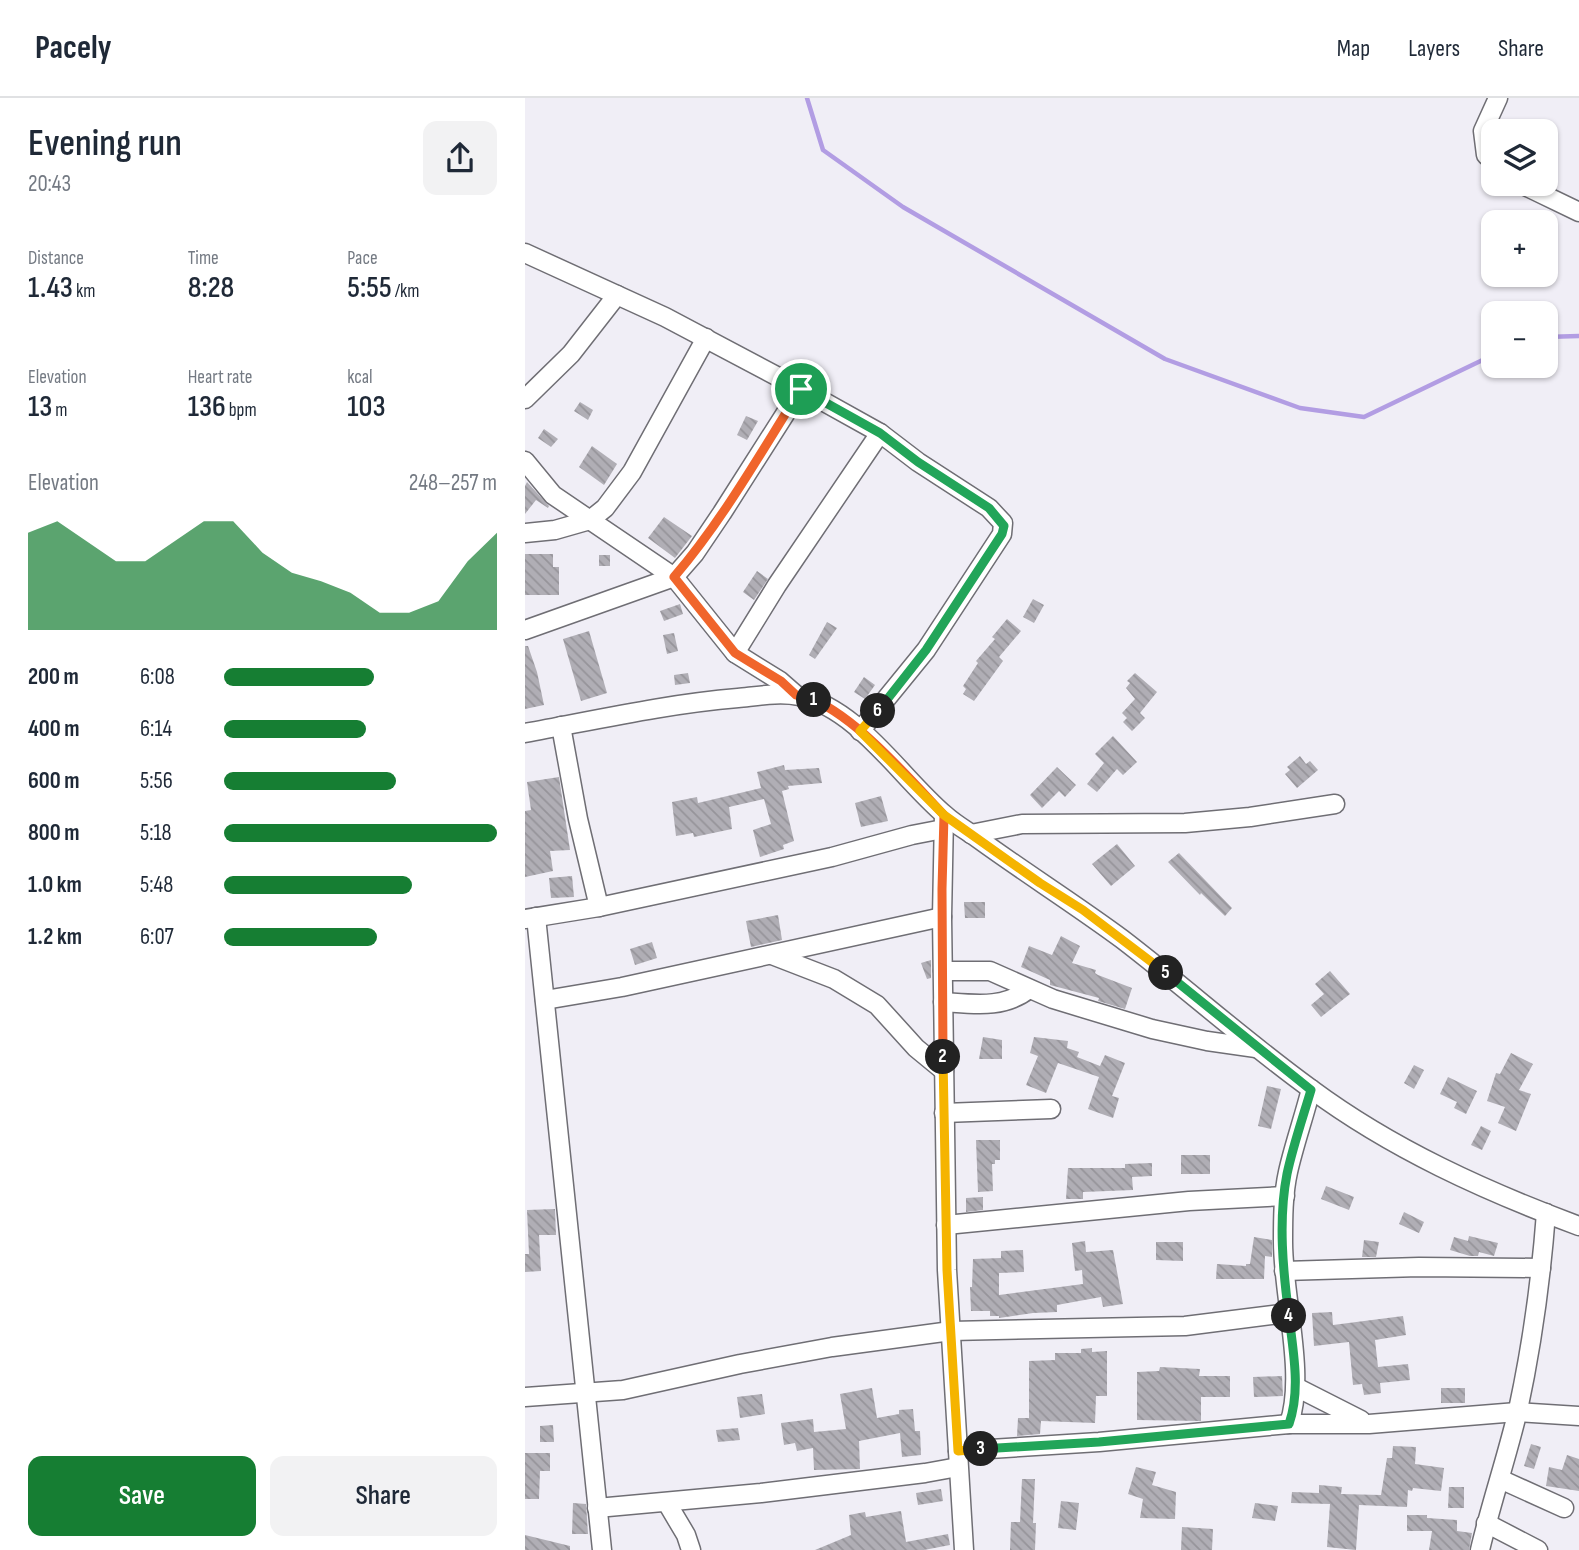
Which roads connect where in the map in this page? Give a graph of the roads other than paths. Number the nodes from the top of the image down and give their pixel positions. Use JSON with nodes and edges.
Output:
{"nodes":[{"id":1,"x":1499,"y":98,"type":"edge"},
{"id":2,"x":1489,"y":119,"type":"edge"},
{"id":3,"x":1546,"y":196,"type":"edge"},
{"id":4,"x":1579,"y":212,"type":"edge"},
{"id":5,"x":525,"y":253,"type":"edge"},
{"id":6,"x":617,"y":295,"type":"junction"},
{"id":7,"x":706,"y":338,"type":"junction"},
{"id":8,"x":801,"y":389,"type":"junction"},
{"id":9,"x":525,"y":398,"type":"edge"},
{"id":10,"x":880,"y":433,"type":"junction"},
{"id":11,"x":525,"y":461,"type":"edge"},
{"id":12,"x":590,"y":520,"type":"junction"},
{"id":13,"x":525,"y":533,"type":"edge"},
{"id":14,"x":674,"y":577,"type":"junction"},
{"id":15,"x":525,"y":630,"type":"edge"},
{"id":16,"x":735,"y":653,"type":"junction"},
{"id":17,"x":796,"y":695,"type":"junction"},
{"id":18,"x":561,"y":726,"type":"junction"},
{"id":19,"x":860,"y":731,"type":"junction"},
{"id":20,"x":525,"y":733,"type":"edge"},
{"id":21,"x":1335,"y":804,"type":"dead end"},
{"id":22,"x":944,"y":822,"type":"junction"},
{"id":23,"x":971,"y":834,"type":"junction"},
{"id":24,"x":599,"y":907,"type":"junction"},
{"id":25,"x":942,"y":917,"type":"junction"},
{"id":26,"x":530,"y":918,"type":"edge"},
{"id":27,"x":768,"y":954,"type":"junction"},
{"id":28,"x":943,"y":971,"type":"junction"},
{"id":29,"x":1029,"y":989,"type":"junction"},
{"id":30,"x":545,"y":1000,"type":"junction"},
{"id":31,"x":943,"y":1002,"type":"junction"},
{"id":32,"x":1258,"y":1048,"type":"junction"},
{"id":33,"x":944,"y":1072,"type":"junction"},
{"id":34,"x":1311,"y":1090,"type":"junction"},
{"id":35,"x":1051,"y":1109,"type":"dead end"},
{"id":36,"x":944,"y":1113,"type":"junction"},
{"id":37,"x":1285,"y":1196,"type":"junction"},
{"id":38,"x":1546,"y":1213,"type":"junction"},
{"id":39,"x":946,"y":1225,"type":"junction"},
{"id":40,"x":1579,"y":1226,"type":"edge"},
{"id":41,"x":1541,"y":1268,"type":"junction"},
{"id":42,"x":1284,"y":1271,"type":"junction"},
{"id":43,"x":1288,"y":1313,"type":"junction"},
{"id":44,"x":951,"y":1331,"type":"junction"},
{"id":45,"x":1296,"y":1387,"type":"junction"},
{"id":46,"x":585,"y":1393,"type":"junction"},
{"id":47,"x":525,"y":1397,"type":"edge"},
{"id":48,"x":1517,"y":1412,"type":"junction"},
{"id":49,"x":1579,"y":1416,"type":"edge"},
{"id":50,"x":1369,"y":1423,"type":"junction"},
{"id":51,"x":1289,"y":1424,"type":"junction"},
{"id":52,"x":958,"y":1459,"type":"junction"},
{"id":53,"x":1500,"y":1479,"type":"junction"},
{"id":54,"x":667,"y":1503,"type":"junction"},
{"id":55,"x":597,"y":1508,"type":"junction"},
{"id":56,"x":1564,"y":1508,"type":"dead end"},
{"id":57,"x":1486,"y":1523,"type":"junction"},
{"id":58,"x":603,"y":1550,"type":"edge"},
{"id":59,"x":691,"y":1550,"type":"edge"},
{"id":60,"x":964,"y":1550,"type":"edge"},
{"id":61,"x":1480,"y":1550,"type":"edge"},
{"id":62,"x":1538,"y":1550,"type":"edge"}],
"edges":[{"from":1,"to":2,"type":"street"},
{"from":3,"to":4,"type":"street"},
{"from":5,"to":6,"type":"street"},
{"from":6,"to":7,"type":"street"},
{"from":6,"to":9,"type":"street"},
{"from":7,"to":8,"type":"street"},
{"from":7,"to":12,"type":"street"},
{"from":8,"to":10,"type":"street"},
{"from":8,"to":14,"type":"street"},
{"from":10,"to":16,"type":"street"},
{"from":10,"to":19,"type":"street"},
{"from":11,"to":12,"type":"street"},
{"from":12,"to":13,"type":"street"},
{"from":12,"to":14,"type":"street"},
{"from":14,"to":15,"type":"street"},
{"from":14,"to":16,"type":"street"},
{"from":16,"to":17,"type":"street"},
{"from":17,"to":18,"type":"street"},
{"from":17,"to":19,"type":"street"},
{"from":18,"to":20,"type":"street"},
{"from":18,"to":24,"type":"street"},
{"from":19,"to":22,"type":"street"},
{"from":21,"to":23,"type":"street"},
{"from":22,"to":23,"type":"street"},
{"from":22,"to":24,"type":"street"},
{"from":22,"to":25,"type":"street"},
{"from":23,"to":32,"type":"street"},
{"from":24,"to":26,"type":"street"},
{"from":25,"to":27,"type":"street"},
{"from":25,"to":28,"type":"street"},
{"from":26,"to":30,"type":"street"},
{"from":27,"to":30,"type":"street"},
{"from":27,"to":33,"type":"street"},
{"from":28,"to":29,"type":"street"},
{"from":28,"to":31,"type":"street"},
{"from":29,"to":31,"type":"street"},
{"from":29,"to":32,"type":"street"},
{"from":30,"to":46,"type":"street"},
{"from":31,"to":33,"type":"street"},
{"from":32,"to":34,"type":"street"},
{"from":33,"to":36,"type":"street"},
{"from":34,"to":37,"type":"street"},
{"from":34,"to":38,"type":"street"},
{"from":35,"to":36,"type":"street"},
{"from":36,"to":39,"type":"street"},
{"from":37,"to":39,"type":"street"},
{"from":37,"to":42,"type":"street"},
{"from":38,"to":40,"type":"street"},
{"from":38,"to":41,"type":"street"},
{"from":39,"to":44,"type":"street"},
{"from":41,"to":42,"type":"street"},
{"from":41,"to":48,"type":"street"},
{"from":42,"to":43,"type":"street"},
{"from":43,"to":44,"type":"street"},
{"from":43,"to":45,"type":"street"},
{"from":44,"to":46,"type":"street"},
{"from":44,"to":52,"type":"street"},
{"from":45,"to":50,"type":"street"},
{"from":45,"to":51,"type":"street"},
{"from":46,"to":47,"type":"street"},
{"from":46,"to":55,"type":"street"},
{"from":48,"to":49,"type":"street"},
{"from":48,"to":50,"type":"street"},
{"from":48,"to":53,"type":"street"},
{"from":50,"to":51,"type":"street"},
{"from":51,"to":52,"type":"street"},
{"from":52,"to":54,"type":"street"},
{"from":52,"to":60,"type":"street"},
{"from":53,"to":56,"type":"street"},
{"from":53,"to":57,"type":"street"},
{"from":54,"to":55,"type":"street"},
{"from":54,"to":59,"type":"street"},
{"from":55,"to":58,"type":"street"},
{"from":57,"to":61,"type":"street"},
{"from":57,"to":62,"type":"street"}]}
